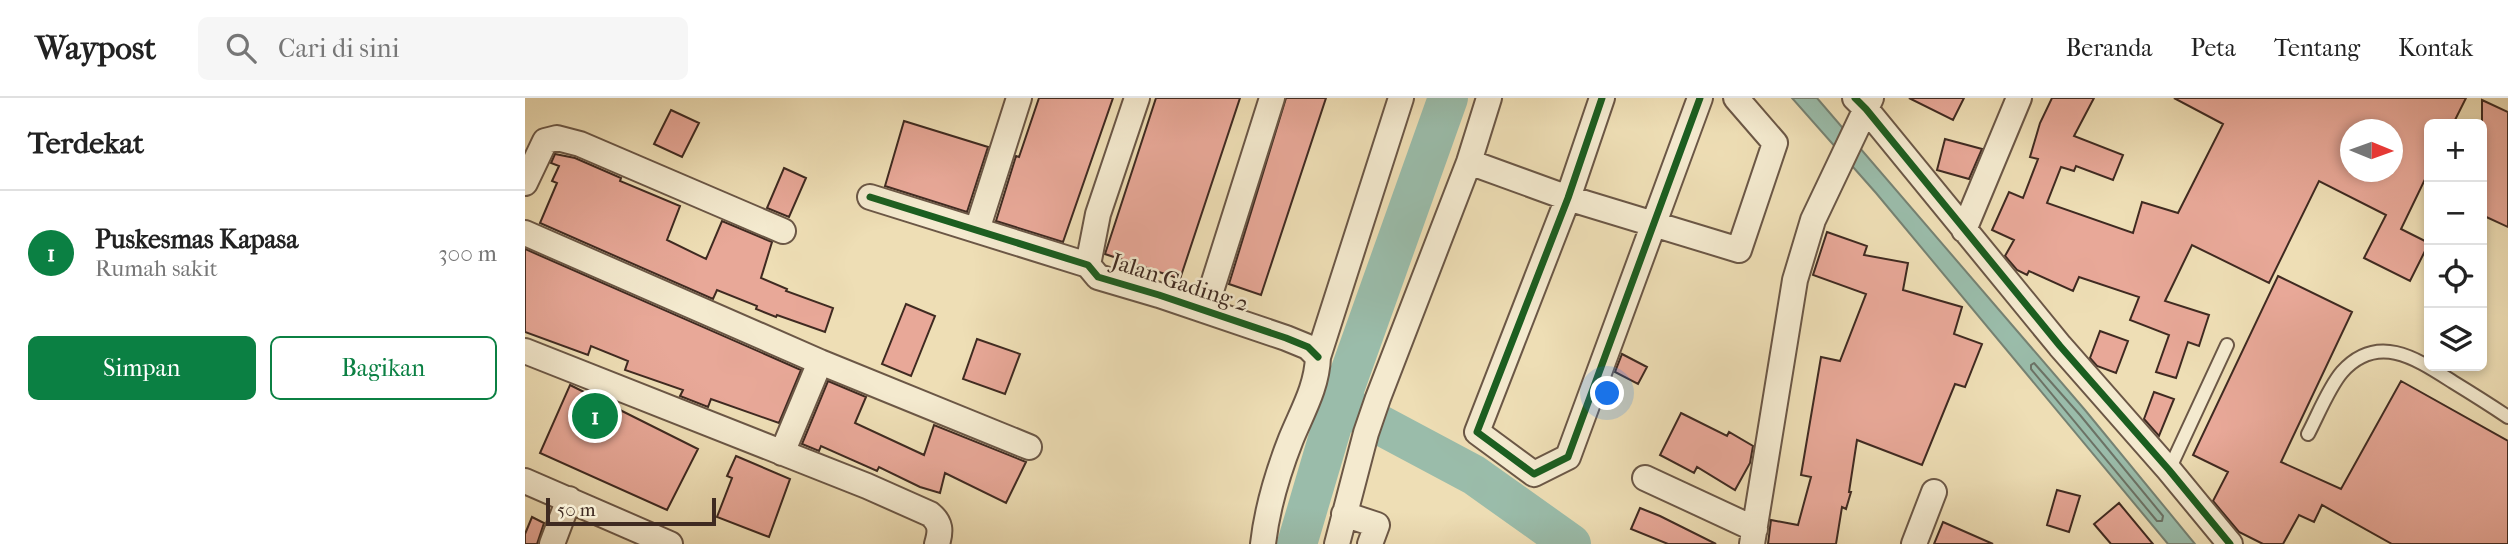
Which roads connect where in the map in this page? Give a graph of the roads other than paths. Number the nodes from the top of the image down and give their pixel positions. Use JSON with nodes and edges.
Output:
{"nodes":[{"id":1,"x":1019,"y":98,"type":"edge"},
{"id":2,"x":1137,"y":98,"type":"edge"},
{"id":3,"x":1272,"y":98,"type":"edge"},
{"id":4,"x":1401,"y":98,"type":"edge"},
{"id":5,"x":1489,"y":98,"type":"edge"},
{"id":6,"x":1602,"y":98,"type":"edge"},
{"id":7,"x":1700,"y":98,"type":"edge"},
{"id":8,"x":1736,"y":98,"type":"edge"},
{"id":9,"x":2019,"y":98,"type":"edge"},
{"id":10,"x":1862,"y":109,"type":"edge"},
{"id":11,"x":1469,"y":162,"type":"junction"},
{"id":12,"x":525,"y":183,"type":"edge"},
{"id":13,"x":870,"y":197,"type":"dead end"},
{"id":14,"x":1568,"y":198,"type":"junction"},
{"id":15,"x":1654,"y":225,"type":"junction"},
{"id":16,"x":977,"y":230,"type":"junction"},
{"id":17,"x":1964,"y":230,"type":"junction"},
{"id":18,"x":783,"y":231,"type":"dead end"},
{"id":19,"x":525,"y":233,"type":"edge"},
{"id":20,"x":1088,"y":265,"type":"junction"},
{"id":21,"x":1205,"y":310,"type":"junction"},
{"id":22,"x":2227,"y":345,"type":"dead end"},
{"id":23,"x":525,"y":351,"type":"edge"},
{"id":24,"x":1318,"y":357,"type":"junction"},
{"id":25,"x":820,"y":362,"type":"junction"},
{"id":26,"x":2508,"y":417,"type":"edge"},
{"id":27,"x":2308,"y":434,"type":"dead end"},
{"id":28,"x":1029,"y":447,"type":"dead end"},
{"id":29,"x":782,"y":453,"type":"junction"},
{"id":30,"x":2169,"y":470,"type":"junction"},
{"id":31,"x":1645,"y":478,"type":"dead end"},
{"id":32,"x":525,"y":481,"type":"edge"},
{"id":33,"x":1934,"y":492,"type":"dead end"},
{"id":34,"x":569,"y":499,"type":"junction"},
{"id":35,"x":1343,"y":514,"type":"junction"},
{"id":36,"x":1753,"y":536,"type":"edge"},
{"id":37,"x":552,"y":544,"type":"edge"},
{"id":38,"x":670,"y":544,"type":"edge"},
{"id":39,"x":937,"y":544,"type":"edge"},
{"id":40,"x":1263,"y":544,"type":"edge"},
{"id":41,"x":1337,"y":544,"type":"edge"},
{"id":42,"x":1370,"y":544,"type":"edge"},
{"id":43,"x":1914,"y":544,"type":"edge"},
{"id":44,"x":2230,"y":544,"type":"edge"}],
"edges":[{"from":1,"to":16,"type":"street"},
{"from":2,"to":20,"type":"street"},
{"from":3,"to":21,"type":"street"},
{"from":4,"to":24,"type":"street"},
{"from":5,"to":11,"type":"street"},
{"from":6,"to":14,"type":"street"},
{"from":7,"to":15,"type":"street"},
{"from":8,"to":15,"type":"street"},
{"from":9,"to":17,"type":"street"},
{"from":10,"to":17,"type":"street"},
{"from":10,"to":36,"type":"street"},
{"from":11,"to":14,"type":"street"},
{"from":11,"to":35,"type":"street"},
{"from":12,"to":18,"type":"street"},
{"from":13,"to":16,"type":"street","name":"Jalan Gading 2"},
{"from":14,"to":15,"type":"street"},
{"from":14,"to":15,"type":"street"},
{"from":16,"to":20,"type":"street","name":"Jalan Gading 2"},
{"from":17,"to":30,"type":"street"},
{"from":19,"to":25,"type":"street"},
{"from":20,"to":21,"type":"street","name":"Jalan Gading 2"},
{"from":21,"to":24,"type":"street","name":"Jalan Gading 2"},
{"from":22,"to":30,"type":"lane"},
{"from":23,"to":29,"type":"street"},
{"from":24,"to":40,"type":"street"},
{"from":25,"to":28,"type":"street"},
{"from":25,"to":29,"type":"street"},
{"from":26,"to":27,"type":"lane"},
{"from":29,"to":39,"type":"street"},
{"from":30,"to":44,"type":"street"},
{"from":31,"to":36,"type":"street"},
{"from":32,"to":34,"type":"street"},
{"from":33,"to":43,"type":"street"},
{"from":34,"to":37,"type":"street"},
{"from":34,"to":38,"type":"street"},
{"from":35,"to":41,"type":"street"},
{"from":35,"to":42,"type":"street"}]}
